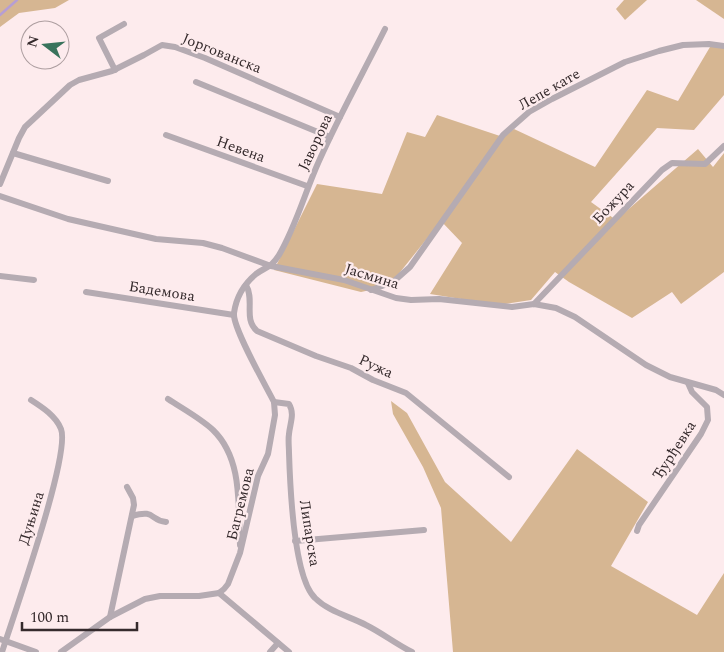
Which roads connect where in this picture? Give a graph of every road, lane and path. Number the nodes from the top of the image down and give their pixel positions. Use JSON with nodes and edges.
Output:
{"nodes":[{"id":1,"x":124,"y":24,"type":"dead end"},
{"id":2,"x":385,"y":29,"type":"dead end"},
{"id":3,"x":724,"y":46,"type":"edge"},
{"id":4,"x":115,"y":70,"type":"junction"},
{"id":5,"x":196,"y":82,"type":"dead end"},
{"id":6,"x":340,"y":116,"type":"junction"},
{"id":7,"x":166,"y":135,"type":"dead end"},
{"id":8,"x":330,"y":137,"type":"junction"},
{"id":9,"x":724,"y":146,"type":"edge"},
{"id":10,"x":13,"y":153,"type":"junction"},
{"id":11,"x":108,"y":181,"type":"dead end"},
{"id":12,"x":0,"y":184,"type":"edge"},
{"id":13,"x":308,"y":186,"type":"junction"},
{"id":14,"x":0,"y":196,"type":"edge"},
{"id":15,"x":271,"y":266,"type":"junction"},
{"id":16,"x":0,"y":276,"type":"edge"},
{"id":17,"x":34,"y":280,"type":"dead end"},
{"id":18,"x":246,"y":285,"type":"junction"},
{"id":19,"x":371,"y":290,"type":"junction"},
{"id":20,"x":86,"y":292,"type":"dead end"},
{"id":21,"x":534,"y":304,"type":"junction"},
{"id":22,"x":234,"y":315,"type":"junction"},
{"id":23,"x":688,"y":383,"type":"junction"},
{"id":24,"x":724,"y":385,"type":"edge"},
{"id":25,"x":716,"y":390,"type":"junction"},
{"id":26,"x":724,"y":395,"type":"edge"},
{"id":27,"x":168,"y":399,"type":"dead end"},
{"id":28,"x":32,"y":400,"type":"dead end"},
{"id":29,"x":274,"y":402,"type":"junction"},
{"id":30,"x":509,"y":477,"type":"dead end"},
{"id":31,"x":127,"y":487,"type":"dead end"},
{"id":32,"x":132,"y":516,"type":"junction"},
{"id":33,"x":166,"y":522,"type":"dead end"},
{"id":34,"x":424,"y":530,"type":"dead end"},
{"id":35,"x":637,"y":531,"type":"dead end"},
{"id":36,"x":295,"y":541,"type":"junction"},
{"id":37,"x":240,"y":554,"type":"junction"},
{"id":38,"x":219,"y":593,"type":"junction"},
{"id":39,"x":110,"y":617,"type":"junction"},
{"id":40,"x":3,"y":640,"type":"edge"},
{"id":41,"x":278,"y":643,"type":"junction"},
{"id":42,"x":2,"y":652,"type":"edge"},
{"id":43,"x":36,"y":652,"type":"edge"},
{"id":44,"x":61,"y":652,"type":"edge"},
{"id":45,"x":270,"y":652,"type":"edge"},
{"id":46,"x":289,"y":652,"type":"edge"},
{"id":47,"x":412,"y":652,"type":"edge"}],
"edges":[{"from":1,"to":4,"type":"street"},
{"from":2,"to":6,"type":"street","name":"Јаворова"},
{"from":3,"to":19,"type":"street","name":"Лепе кате"},
{"from":4,"to":6,"type":"street","name":"Јоргованска"},
{"from":4,"to":10,"type":"street","name":"Јоргованска"},
{"from":5,"to":8,"type":"street"},
{"from":6,"to":8,"type":"street","name":"Јаворова"},
{"from":7,"to":13,"type":"street","name":"Невена"},
{"from":8,"to":13,"type":"street","name":"Јаворова"},
{"from":9,"to":21,"type":"street","name":"Божура"},
{"from":10,"to":11,"type":"street"},
{"from":10,"to":12,"type":"street","name":"Јоргованска"},
{"from":13,"to":15,"type":"street","name":"Јаворова"},
{"from":14,"to":15,"type":"street","name":"Јасмина"},
{"from":15,"to":18,"type":"street"},
{"from":15,"to":19,"type":"street","name":"Јасмина"},
{"from":16,"to":17,"type":"street"},
{"from":18,"to":22,"type":"street"},
{"from":18,"to":30,"type":"street","name":"Ружа"},
{"from":19,"to":21,"type":"street","name":"Јасмина"},
{"from":20,"to":22,"type":"street","name":"Бадемова"},
{"from":21,"to":23,"type":"street","name":"Јасмина"},
{"from":22,"to":29,"type":"street","name":"Багремова"},
{"from":23,"to":25,"type":"street","name":"Јасмина"},
{"from":23,"to":35,"type":"street","name":"Ђурђевка"},
{"from":24,"to":25,"type":"street"},
{"from":25,"to":26,"type":"street","name":"Јасмина"},
{"from":27,"to":37,"type":"street"},
{"from":28,"to":40,"type":"street","name":"Дуњина"},
{"from":29,"to":36,"type":"street","name":"Липарска"},
{"from":29,"to":37,"type":"street","name":"Багремова"},
{"from":31,"to":32,"type":"street"},
{"from":32,"to":33,"type":"street"},
{"from":32,"to":39,"type":"street"},
{"from":34,"to":36,"type":"street"},
{"from":36,"to":47,"type":"street","name":"Липарска"},
{"from":37,"to":38,"type":"street","name":"Багремова"},
{"from":38,"to":39,"type":"street"},
{"from":38,"to":41,"type":"street"},
{"from":39,"to":44,"type":"street"},
{"from":40,"to":42,"type":"street","name":"Дуњина"},
{"from":40,"to":43,"type":"street"},
{"from":41,"to":45,"type":"street"},
{"from":41,"to":46,"type":"street"}]}
